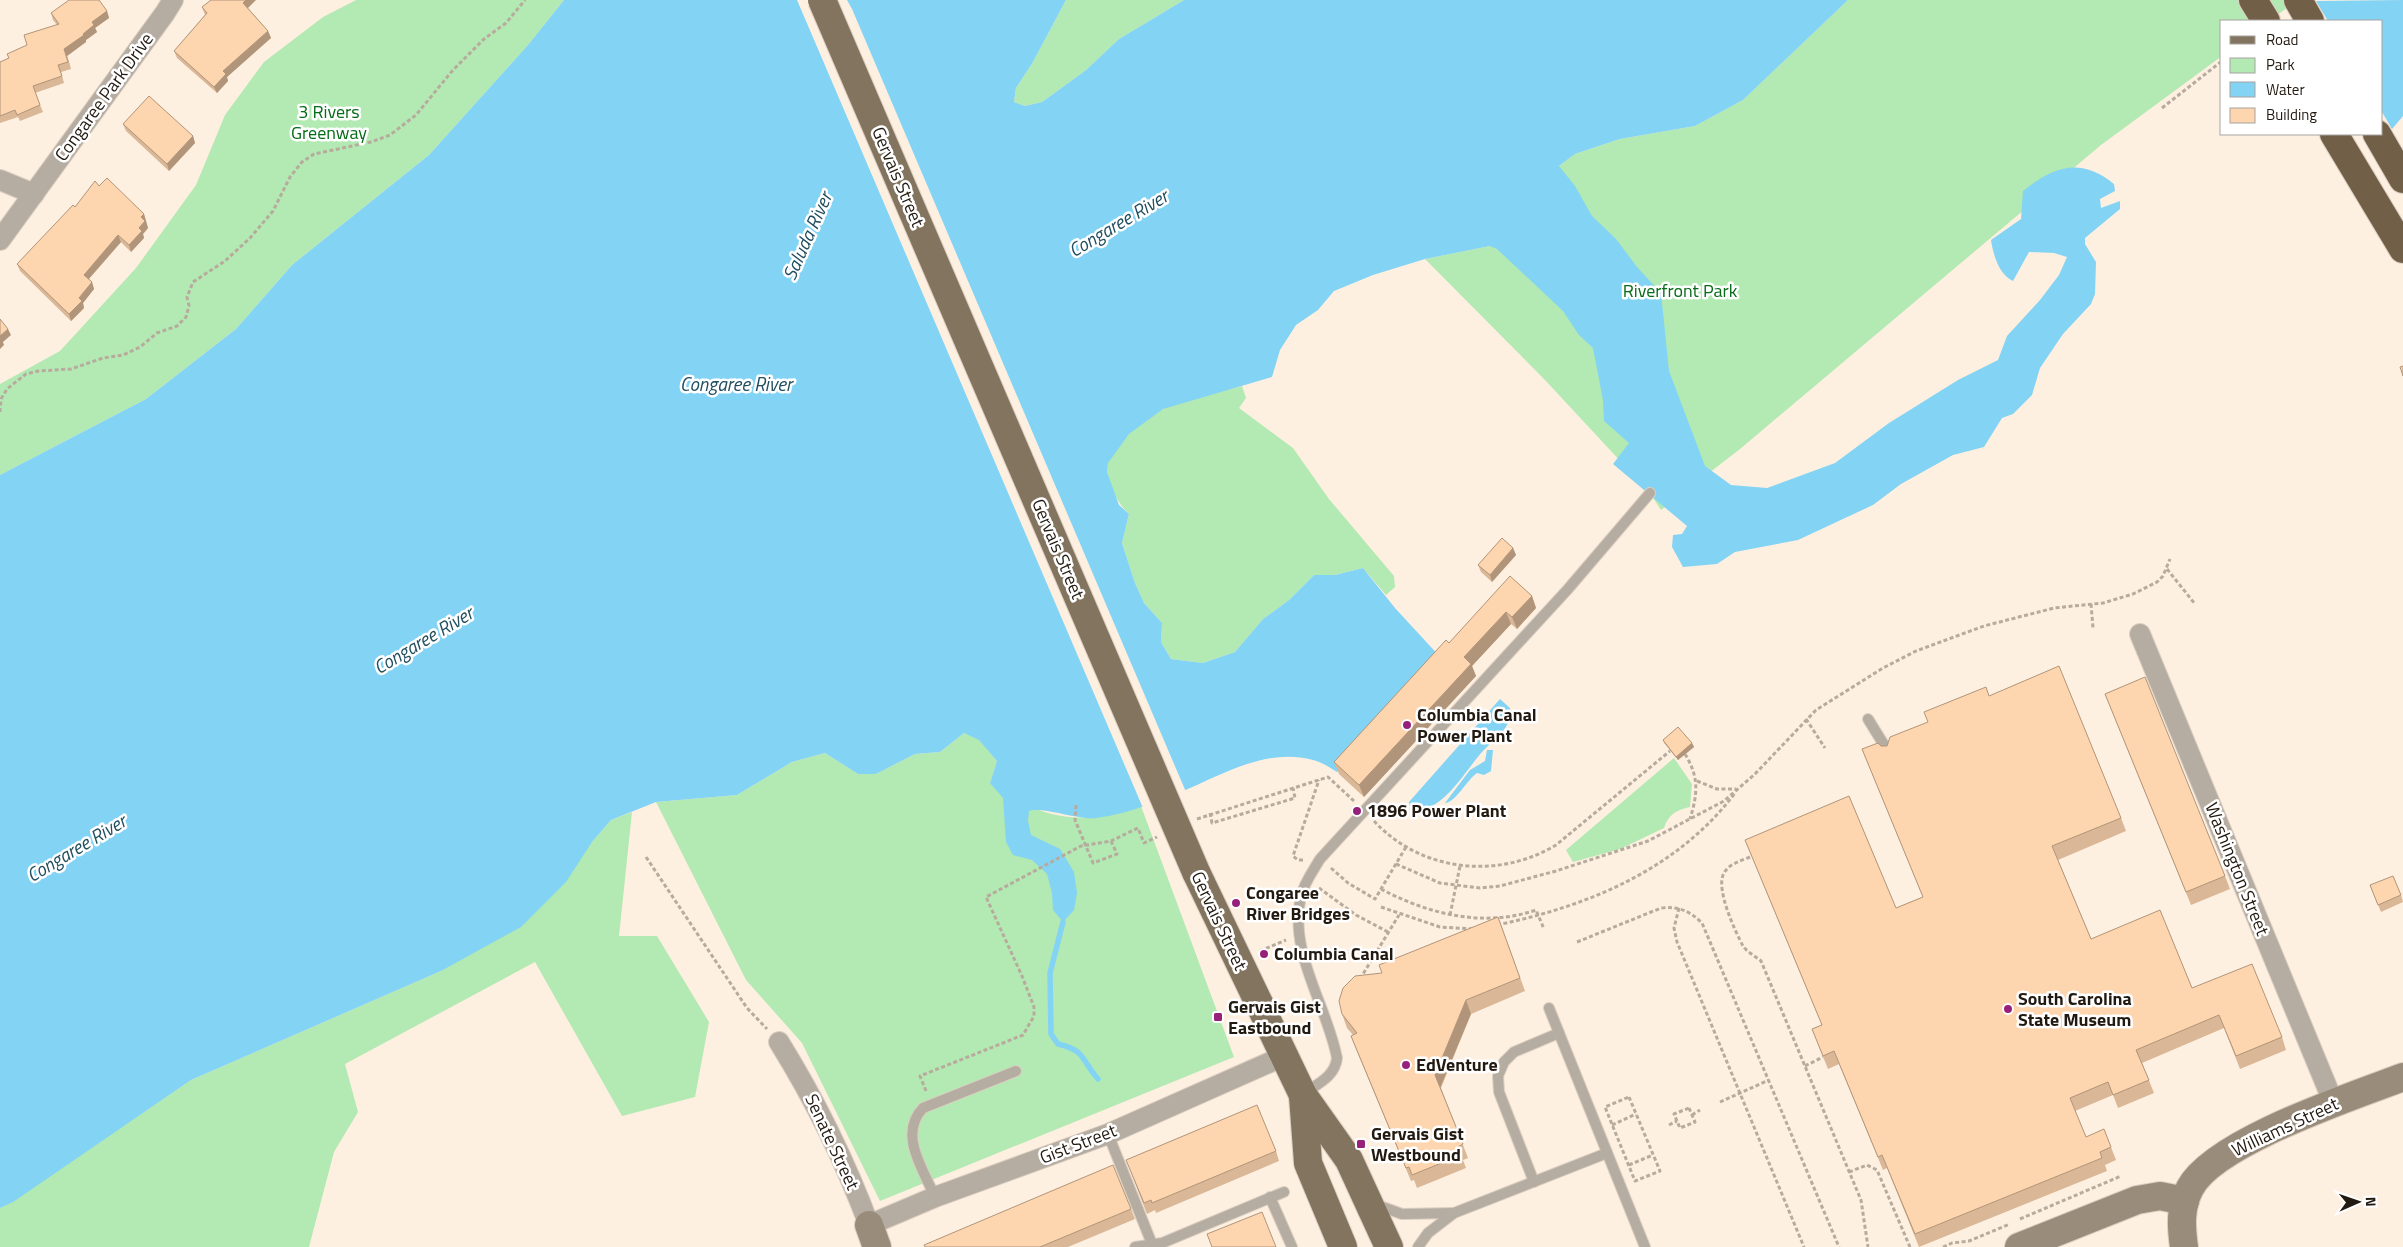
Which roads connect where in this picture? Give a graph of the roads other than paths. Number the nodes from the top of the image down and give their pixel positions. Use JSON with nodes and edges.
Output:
{"nodes":[{"id":1,"x":172,"y":0,"type":"edge"},
{"id":2,"x":822,"y":0,"type":"edge"},
{"id":3,"x":2253,"y":0,"type":"edge"},
{"id":4,"x":2298,"y":0,"type":"edge"},
{"id":5,"x":2265,"y":20,"type":"edge"},
{"id":6,"x":2309,"y":20,"type":"edge"},
{"id":7,"x":2335,"y":135,"type":"edge"},
{"id":8,"x":2378,"y":135,"type":"edge"},
{"id":9,"x":2403,"y":179,"type":"edge"},
{"id":10,"x":0,"y":180,"type":"edge"},
{"id":11,"x":34,"y":194,"type":"junction"},
{"id":12,"x":0,"y":240,"type":"edge"},
{"id":13,"x":2403,"y":248,"type":"edge"},
{"id":14,"x":1650,"y":493,"type":"dead end"},
{"id":15,"x":2140,"y":634,"type":"dead end"},
{"id":16,"x":1868,"y":719,"type":"dead end"},
{"id":17,"x":1889,"y":754,"type":"edge"},
{"id":18,"x":1549,"y":1008,"type":"dead end"},
{"id":19,"x":1558,"y":1033,"type":"junction"},
{"id":20,"x":779,"y":1042,"type":"road end"},
{"id":21,"x":1284,"y":1056,"type":"junction"},
{"id":22,"x":1016,"y":1071,"type":"dead end"},
{"id":23,"x":2403,"y":1077,"type":"edge"},
{"id":24,"x":1303,"y":1095,"type":"junction"},
{"id":25,"x":2334,"y":1104,"type":"junction"},
{"id":26,"x":1108,"y":1134,"type":"junction"},
{"id":27,"x":1607,"y":1153,"type":"junction"},
{"id":28,"x":1534,"y":1182,"type":"junction"},
{"id":29,"x":1284,"y":1192,"type":"dead end"},
{"id":30,"x":935,"y":1197,"type":"junction"},
{"id":31,"x":1270,"y":1197,"type":"junction"},
{"id":32,"x":1366,"y":1197,"type":"junction"},
{"id":33,"x":2185,"y":1201,"type":"junction"},
{"id":34,"x":1454,"y":1213,"type":"junction"},
{"id":35,"x":873,"y":1236,"type":"edge"},
{"id":36,"x":1145,"y":1246,"type":"edge"},
{"id":37,"x":1292,"y":1247,"type":"edge"},
{"id":38,"x":1343,"y":1247,"type":"edge"},
{"id":39,"x":1389,"y":1247,"type":"edge"},
{"id":40,"x":1418,"y":1247,"type":"edge"},
{"id":41,"x":1645,"y":1247,"type":"edge"},
{"id":42,"x":2019,"y":1247,"type":"edge"},
{"id":43,"x":2184,"y":1247,"type":"edge"}],
"edges":[{"from":1,"to":11,"type":"street","name":"Congaree Park Drive"},
{"from":2,"to":21,"type":"main road","name":"Gervais Street","bridge":true},
{"from":3,"to":5,"type":"highway"},
{"from":4,"to":6,"type":"highway"},
{"from":7,"to":13,"type":"highway"},
{"from":8,"to":9,"type":"highway"},
{"from":10,"to":11,"type":"street"},
{"from":11,"to":12,"type":"street","name":"Congaree Park Drive"},
{"from":14,"to":24,"type":"lane"},
{"from":15,"to":25,"type":"street","name":"Washington Street"},
{"from":16,"to":17,"type":"lane"},
{"from":18,"to":19,"type":"lane"},
{"from":19,"to":27,"type":"lane"},
{"from":19,"to":28,"type":"lane"},
{"from":20,"to":35,"type":"street","name":"Senate Street"},
{"from":21,"to":24,"type":"main road","name":"Gervais Street"},
{"from":21,"to":26,"type":"street","name":"Gist Street"},
{"from":22,"to":30,"type":"lane"},
{"from":23,"to":25,"type":"street","name":"Williams Street"},
{"from":24,"to":32,"type":"main road","name":"Gervais Street"},
{"from":24,"to":38,"type":"main road","name":"Gervais Street"},
{"from":25,"to":33,"type":"street","name":"Williams Street"},
{"from":26,"to":30,"type":"street","name":"Gist Street"},
{"from":26,"to":36,"type":"lane"},
{"from":27,"to":28,"type":"lane"},
{"from":27,"to":41,"type":"lane"},
{"from":28,"to":34,"type":"lane"},
{"from":29,"to":31,"type":"lane"},
{"from":30,"to":35,"type":"street","name":"Gist Street"},
{"from":31,"to":36,"type":"lane"},
{"from":31,"to":37,"type":"lane"},
{"from":32,"to":34,"type":"lane"},
{"from":32,"to":39,"type":"main road","name":"Gervais Street"},
{"from":33,"to":42,"type":"street"},
{"from":33,"to":43,"type":"street","name":"Williams Street"},
{"from":34,"to":40,"type":"lane"}]}
